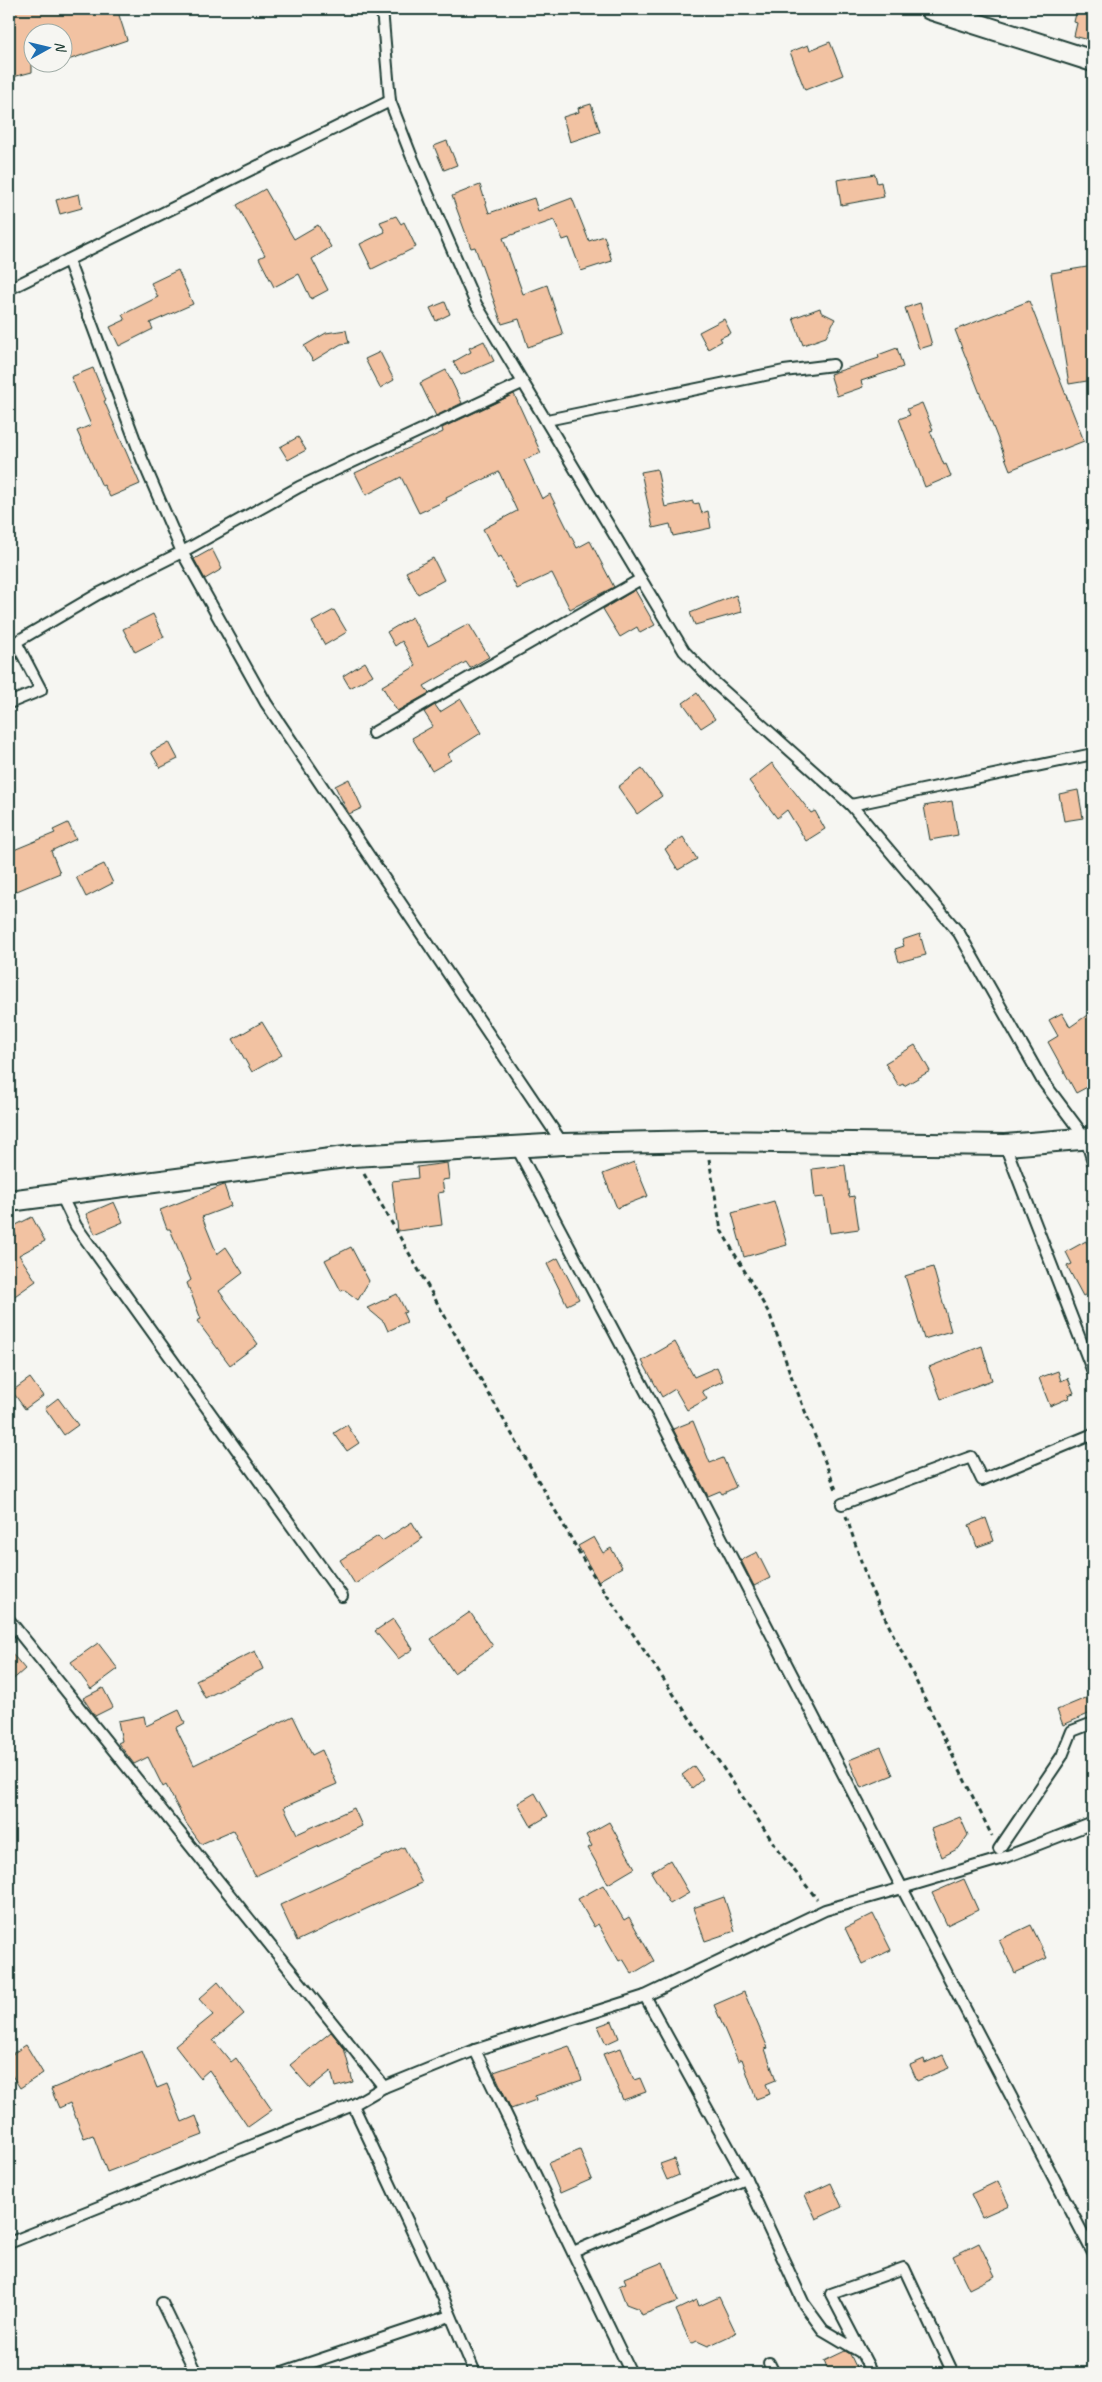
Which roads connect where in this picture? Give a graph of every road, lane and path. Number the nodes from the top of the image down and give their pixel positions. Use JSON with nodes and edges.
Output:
{"nodes":[{"id":1,"x":382,"y":9,"type":"edge"},
{"id":2,"x":930,"y":9,"type":"edge"},
{"id":3,"x":1093,"y":61,"type":"edge"},
{"id":4,"x":390,"y":101,"type":"junction"},
{"id":5,"x":68,"y":260,"type":"junction"},
{"id":6,"x":9,"y":289,"type":"edge"},
{"id":7,"x":833,"y":365,"type":"dead end"},
{"id":8,"x":522,"y":383,"type":"junction"},
{"id":9,"x":547,"y":420,"type":"junction"},
{"id":10,"x":182,"y":552,"type":"junction"},
{"id":11,"x":641,"y":579,"type":"junction"},
{"id":12,"x":9,"y":703,"type":"edge"},
{"id":13,"x":373,"y":733,"type":"dead end"},
{"id":14,"x":1093,"y":754,"type":"edge"},
{"id":15,"x":851,"y":806,"type":"junction"},
{"id":16,"x":1089,"y":1138,"type":"edge"},
{"id":17,"x":563,"y":1144,"type":"junction"},
{"id":18,"x":1005,"y":1145,"type":"junction"},
{"id":19,"x":516,"y":1148,"type":"junction"},
{"id":20,"x":353,"y":1156,"type":"junction"},
{"id":21,"x":1093,"y":1162,"type":"edge"},
{"id":22,"x":61,"y":1195,"type":"junction"},
{"id":23,"x":9,"y":1201,"type":"edge"},
{"id":24,"x":1093,"y":1372,"type":"edge"},
{"id":25,"x":1093,"y":1434,"type":"edge"},
{"id":26,"x":842,"y":1504,"type":"dead end"},
{"id":27,"x":342,"y":1596,"type":"dead end"},
{"id":28,"x":9,"y":1620,"type":"edge"},
{"id":29,"x":1093,"y":1723,"type":"edge"},
{"id":30,"x":1093,"y":1823,"type":"edge"},
{"id":31,"x":999,"y":1849,"type":"dead end"},
{"id":32,"x":902,"y":1888,"type":"junction"},
{"id":33,"x":825,"y":1910,"type":"junction"},
{"id":34,"x":645,"y":1996,"type":"junction"},
{"id":35,"x":475,"y":2050,"type":"junction"},
{"id":36,"x":384,"y":2087,"type":"junction"},
{"id":37,"x":353,"y":2105,"type":"junction"},
{"id":38,"x":746,"y":2179,"type":"junction"},
{"id":39,"x":9,"y":2243,"type":"edge"},
{"id":40,"x":573,"y":2252,"type":"junction"},
{"id":41,"x":1093,"y":2253,"type":"edge"},
{"id":42,"x":162,"y":2303,"type":"dead end"},
{"id":43,"x":450,"y":2316,"type":"junction"},
{"id":44,"x":862,"y":2353,"type":"junction"},
{"id":45,"x":769,"y":2363,"type":"dead end"},
{"id":46,"x":196,"y":2373,"type":"edge"},
{"id":47,"x":280,"y":2373,"type":"edge"},
{"id":48,"x":475,"y":2373,"type":"edge"},
{"id":49,"x":631,"y":2373,"type":"edge"},
{"id":50,"x":774,"y":2373,"type":"edge"},
{"id":51,"x":872,"y":2373,"type":"edge"},
{"id":52,"x":953,"y":2373,"type":"edge"}],
"edges":[{"from":1,"to":4,"type":"lane"},
{"from":2,"to":3,"type":"street"},
{"from":4,"to":5,"type":"lane"},
{"from":4,"to":8,"type":"lane"},
{"from":5,"to":6,"type":"lane"},
{"from":5,"to":10,"type":"lane"},
{"from":7,"to":9,"type":"lane"},
{"from":8,"to":9,"type":"lane"},
{"from":8,"to":10,"type":"lane"},
{"from":9,"to":11,"type":"lane"},
{"from":10,"to":12,"type":"lane"},
{"from":10,"to":17,"type":"lane"},
{"from":11,"to":13,"type":"lane"},
{"from":11,"to":15,"type":"lane"},
{"from":14,"to":15,"type":"lane"},
{"from":15,"to":16,"type":"lane"},
{"from":16,"to":18,"type":"street"},
{"from":16,"to":21,"type":"lane"},
{"from":17,"to":18,"type":"street"},
{"from":17,"to":19,"type":"street"},
{"from":18,"to":24,"type":"lane"},
{"from":19,"to":20,"type":"street"},
{"from":19,"to":32,"type":"lane"},
{"from":20,"to":22,"type":"street"},
{"from":20,"to":33,"type":"path"},
{"from":22,"to":23,"type":"street"},
{"from":22,"to":27,"type":"lane"},
{"from":25,"to":26,"type":"lane"},
{"from":28,"to":36,"type":"lane"},
{"from":29,"to":31,"type":"lane"},
{"from":30,"to":32,"type":"lane"},
{"from":32,"to":33,"type":"lane"},
{"from":32,"to":41,"type":"lane"},
{"from":33,"to":34,"type":"lane"},
{"from":34,"to":35,"type":"lane"},
{"from":34,"to":38,"type":"lane"},
{"from":35,"to":36,"type":"lane"},
{"from":35,"to":40,"type":"lane"},
{"from":36,"to":37,"type":"lane"},
{"from":37,"to":39,"type":"lane"},
{"from":37,"to":43,"type":"lane"},
{"from":38,"to":40,"type":"lane"},
{"from":38,"to":44,"type":"lane"},
{"from":40,"to":49,"type":"lane"},
{"from":42,"to":46,"type":"lane"},
{"from":43,"to":47,"type":"lane"},
{"from":43,"to":48,"type":"lane"},
{"from":44,"to":51,"type":"lane"},
{"from":44,"to":52,"type":"lane"},
{"from":45,"to":50,"type":"lane"}]}
